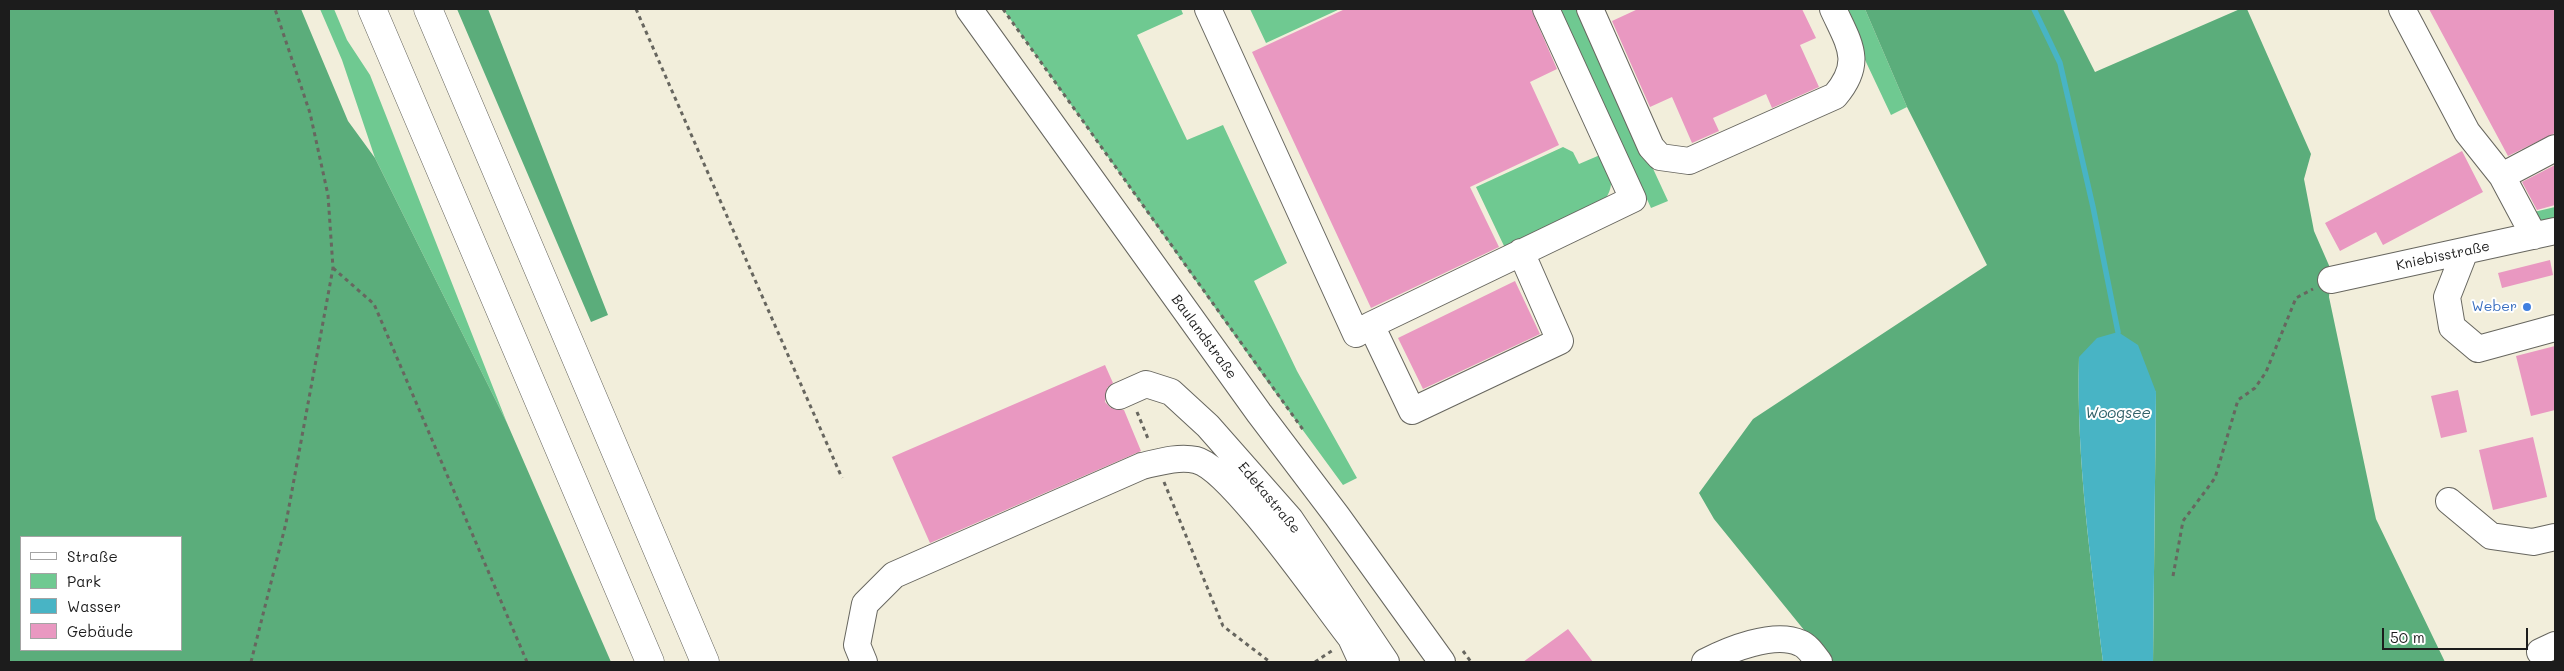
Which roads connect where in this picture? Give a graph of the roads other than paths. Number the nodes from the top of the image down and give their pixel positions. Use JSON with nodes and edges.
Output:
{"nodes":[{"id":1,"x":372,"y":9,"type":"edge"},
{"id":2,"x":428,"y":9,"type":"edge"},
{"id":3,"x":969,"y":9,"type":"edge"},
{"id":4,"x":1208,"y":9,"type":"edge"},
{"id":5,"x":1546,"y":9,"type":"edge"},
{"id":6,"x":1590,"y":9,"type":"edge"},
{"id":7,"x":1833,"y":9,"type":"edge"},
{"id":8,"x":2402,"y":9,"type":"edge"},
{"id":9,"x":2555,"y":148,"type":"edge"},
{"id":10,"x":2502,"y":176,"type":"junction"},
{"id":11,"x":2545,"y":234,"type":"edge"},
{"id":12,"x":2466,"y":251,"type":"junction"},
{"id":13,"x":1521,"y":252,"type":"junction"},
{"id":14,"x":2331,"y":280,"type":"road end"},
{"id":15,"x":1371,"y":325,"type":"junction"},
{"id":16,"x":2555,"y":328,"type":"edge"},
{"id":17,"x":1127,"y":402,"type":"road end"},
{"id":18,"x":2450,"y":501,"type":"dead end"},
{"id":19,"x":2555,"y":537,"type":"edge"},
{"id":20,"x":1451,"y":655,"type":"edge"},
{"id":21,"x":650,"y":662,"type":"edge"},
{"id":22,"x":705,"y":662,"type":"edge"},
{"id":23,"x":864,"y":662,"type":"edge"},
{"id":24,"x":1362,"y":662,"type":"edge"},
{"id":25,"x":1386,"y":662,"type":"edge"},
{"id":26,"x":1704,"y":662,"type":"edge"},
{"id":27,"x":1819,"y":662,"type":"edge"}],
"edges":[{"from":1,"to":21,"type":"highway"},
{"from":2,"to":22,"type":"highway"},
{"from":3,"to":20,"type":"street","name":"Baulandstraße"},
{"from":4,"to":15,"type":"street"},
{"from":5,"to":13,"type":"street"},
{"from":6,"to":7,"type":"street"},
{"from":8,"to":10,"type":"street"},
{"from":9,"to":10,"type":"street"},
{"from":10,"to":11,"type":"street"},
{"from":11,"to":12,"type":"street","name":"Kniebisstraße"},
{"from":12,"to":14,"type":"street","name":"Kniebisstraße"},
{"from":12,"to":16,"type":"street"},
{"from":13,"to":15,"type":"street"},
{"from":13,"to":15,"type":"street"},
{"from":17,"to":25,"type":"street","name":"Edekastraße"},
{"from":18,"to":19,"type":"street"},
{"from":23,"to":24,"type":"street"},
{"from":26,"to":27,"type":"street"}]}
